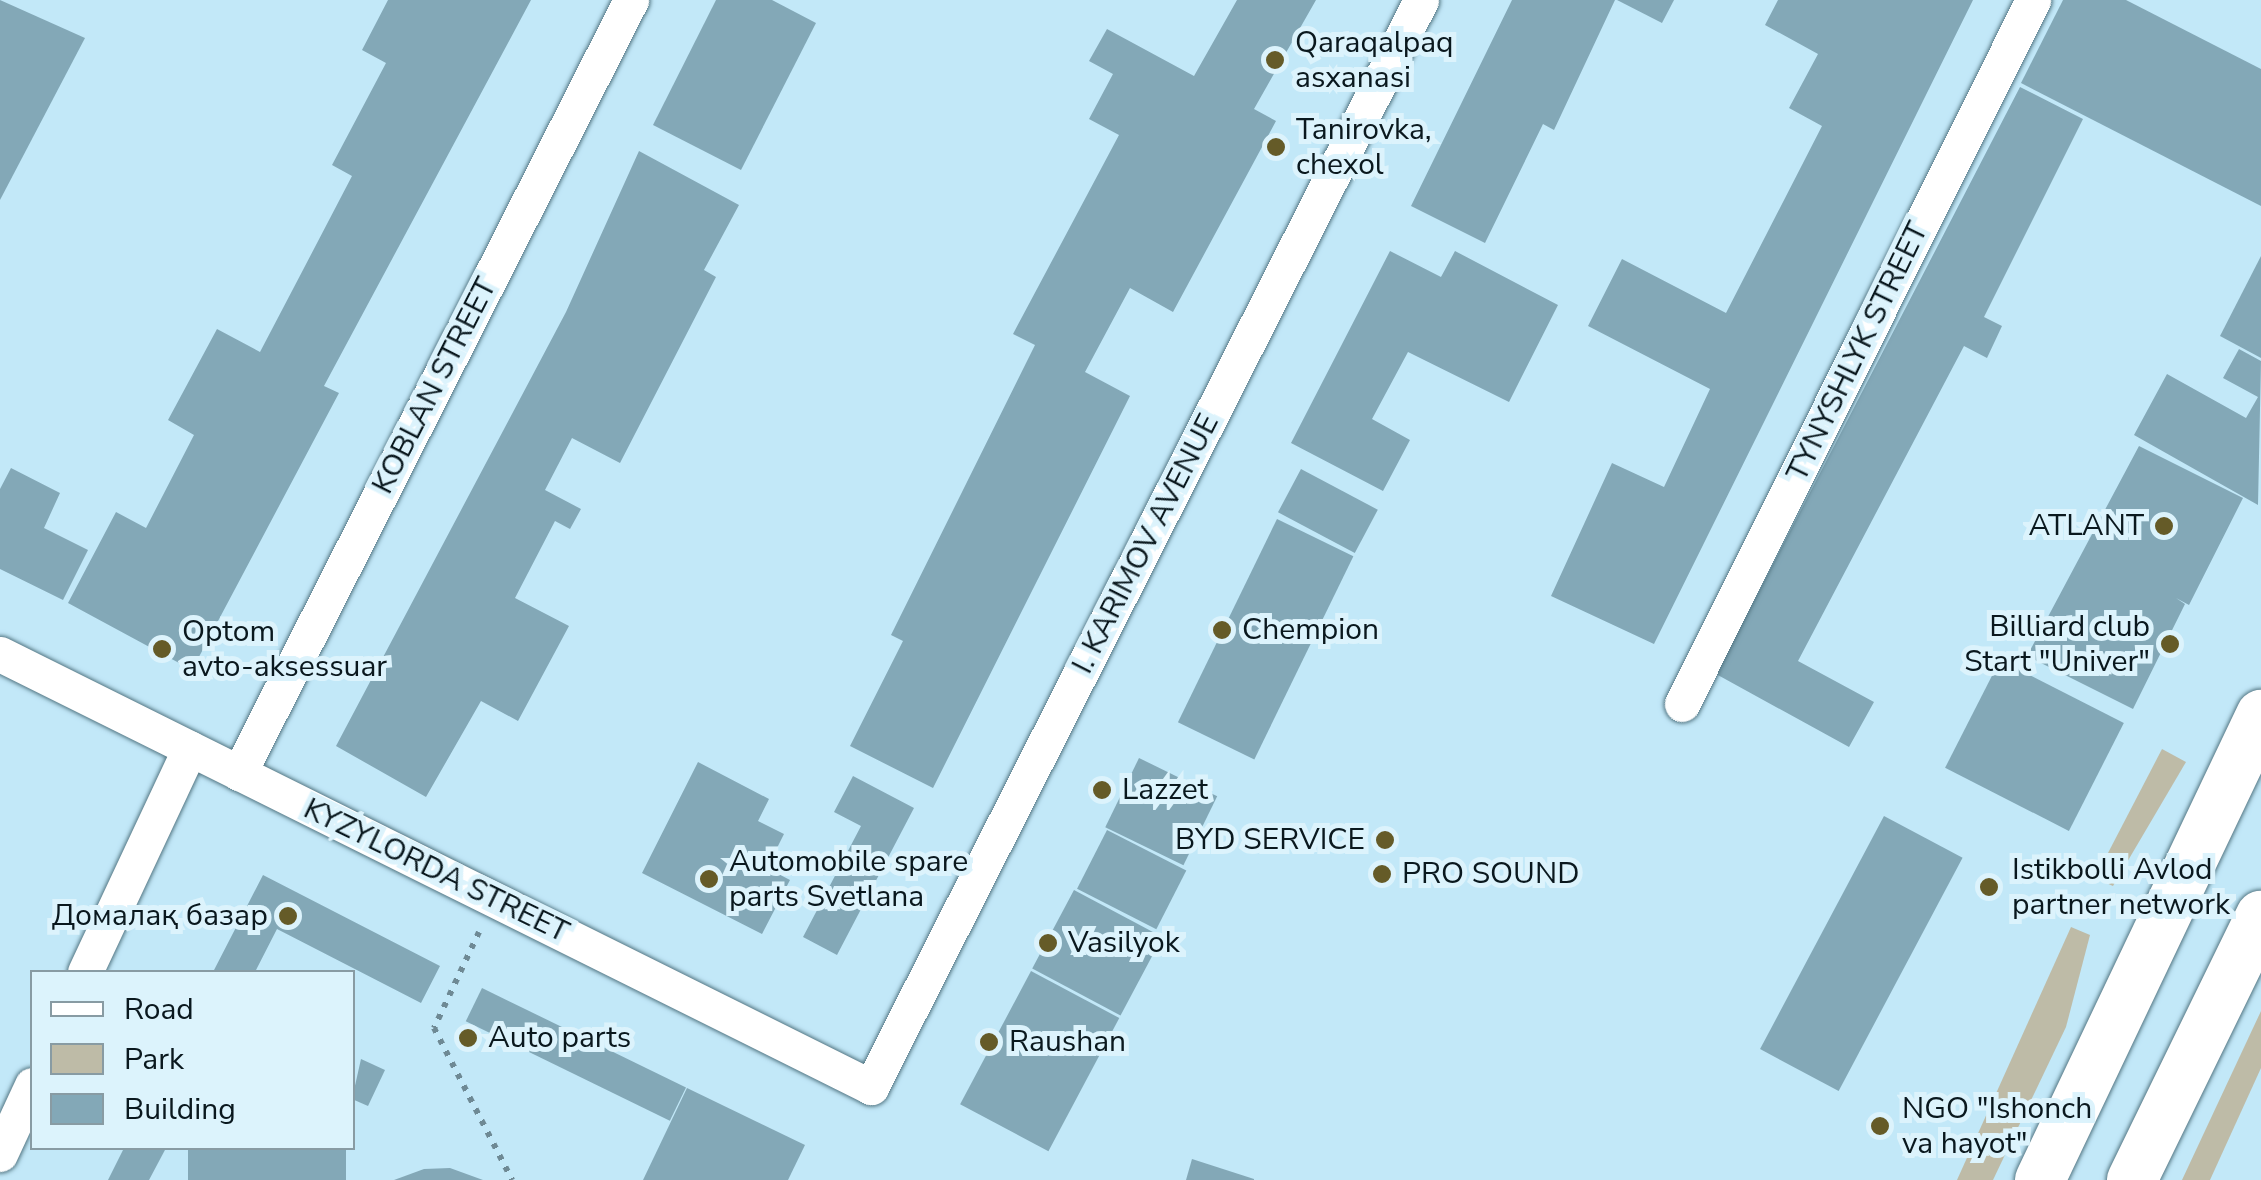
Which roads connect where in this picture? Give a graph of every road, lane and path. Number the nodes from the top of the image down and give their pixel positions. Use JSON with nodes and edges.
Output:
{"nodes":[{"id":1,"x":631,"y":0,"type":"edge"},
{"id":2,"x":1420,"y":0,"type":"edge"},
{"id":3,"x":2033,"y":0,"type":"edge"},
{"id":4,"x":0,"y":654,"type":"edge"},
{"id":5,"x":1682,"y":704,"type":"dead end"},
{"id":6,"x":2261,"y":715,"type":"edge"},
{"id":7,"x":190,"y":748,"type":"junction"},
{"id":8,"x":239,"y":772,"type":"junction"},
{"id":9,"x":494,"y":900,"type":"junction"},
{"id":10,"x":2261,"y":916,"type":"edge"},
{"id":11,"x":86,"y":970,"type":"edge"},
{"id":12,"x":871,"y":1087,"type":"joint"},
{"id":13,"x":30,"y":1088,"type":"edge"},
{"id":14,"x":0,"y":1154,"type":"edge"},
{"id":15,"x":512,"y":1180,"type":"edge"},
{"id":16,"x":2040,"y":1180,"type":"edge"},
{"id":17,"x":2132,"y":1180,"type":"edge"}],
"edges":[{"from":1,"to":8,"type":"street","name":"KOBLAN STREET"},
{"from":2,"to":12,"type":"street","name":"I. KARIMOV AVENUE"},
{"from":3,"to":5,"type":"street","name":"TYNYSHLYK STREET"},
{"from":4,"to":7,"type":"street","name":"KYZYLORDA STREET"},
{"from":6,"to":16,"type":"main road"},
{"from":7,"to":8,"type":"street","name":"KYZYLORDA STREET"},
{"from":7,"to":11,"type":"street"},
{"from":8,"to":9,"type":"street","name":"KYZYLORDA STREET"},
{"from":9,"to":12,"type":"street","name":"KYZYLORDA STREET"},
{"from":9,"to":15,"type":"path"},
{"from":10,"to":17,"type":"main road"},
{"from":13,"to":14,"type":"street"}]}
